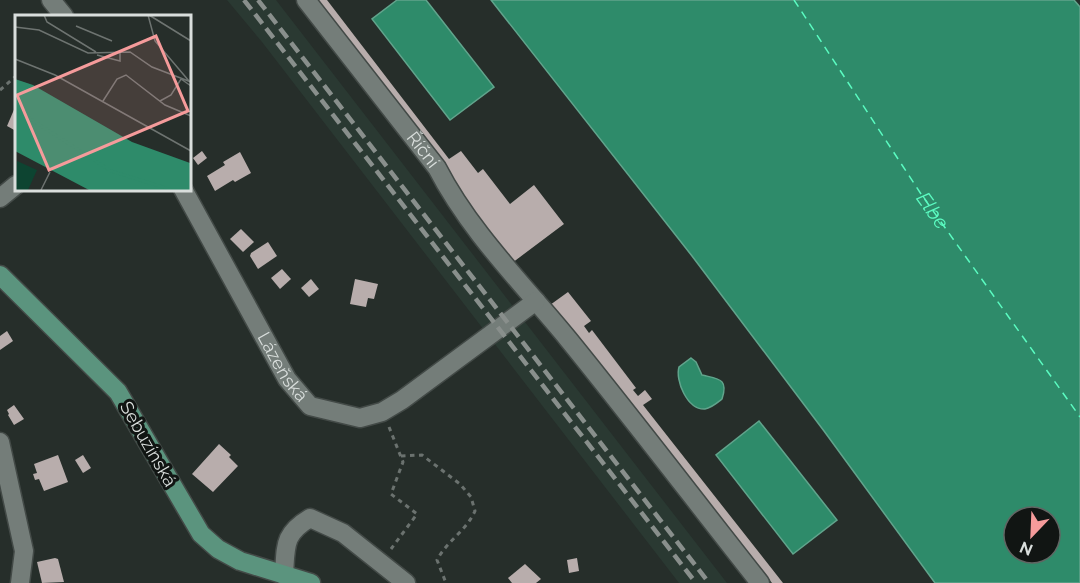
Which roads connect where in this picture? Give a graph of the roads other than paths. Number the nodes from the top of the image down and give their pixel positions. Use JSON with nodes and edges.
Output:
{"nodes":[{"id":1,"x":51,"y":0,"type":"edge"},
{"id":2,"x":306,"y":0,"type":"edge"},
{"id":3,"x":63,"y":15,"type":"edge"},
{"id":4,"x":15,"y":186,"type":"edge"},
{"id":5,"x":184,"y":190,"type":"edge"},
{"id":6,"x":0,"y":198,"type":"edge"},
{"id":7,"x":0,"y":275,"type":"edge"},
{"id":8,"x":537,"y":301,"type":"junction"},
{"id":9,"x":0,"y":442,"type":"edge"},
{"id":10,"x":284,"y":575,"type":"junction"},
{"id":11,"x":20,"y":583,"type":"edge"},
{"id":12,"x":311,"y":583,"type":"edge"},
{"id":13,"x":406,"y":583,"type":"edge"},
{"id":14,"x":760,"y":583,"type":"edge"}],
"edges":[{"from":1,"to":3,"type":"street"},
{"from":2,"to":8,"type":"street","name":"Říční"},
{"from":4,"to":6,"type":"street"},
{"from":5,"to":8,"type":"street","name":"Lázeňská"},
{"from":7,"to":10,"type":"main road","name":"Sebuzínská"},
{"from":8,"to":14,"type":"street","name":"Říční"},
{"from":9,"to":11,"type":"street"},
{"from":10,"to":12,"type":"main road","name":"Sebuzínská"},
{"from":10,"to":13,"type":"street"}]}
